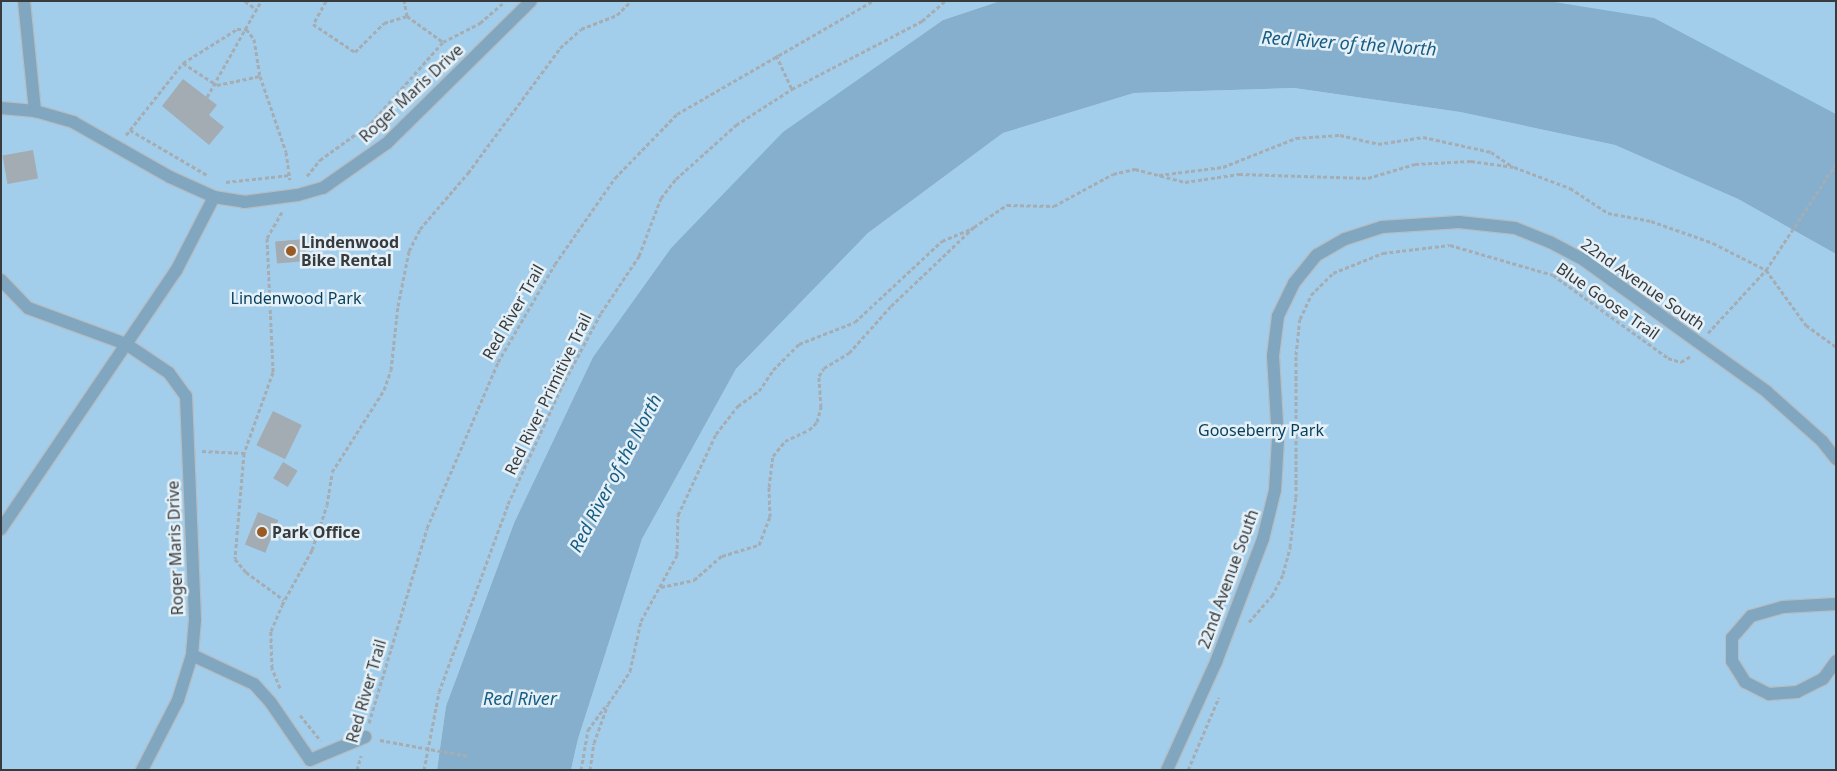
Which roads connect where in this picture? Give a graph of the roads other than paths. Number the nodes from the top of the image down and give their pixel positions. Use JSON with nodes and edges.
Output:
{"nodes":[{"id":1,"x":24,"y":1,"type":"edge"},
{"id":2,"x":531,"y":1,"type":"edge"},
{"id":3,"x":1,"y":108,"type":"edge"},
{"id":4,"x":35,"y":111,"type":"junction"},
{"id":5,"x":214,"y":197,"type":"junction"},
{"id":6,"x":1,"y":280,"type":"edge"},
{"id":7,"x":126,"y":344,"type":"junction"},
{"id":8,"x":1836,"y":460,"type":"edge"},
{"id":9,"x":1,"y":529,"type":"edge"},
{"id":10,"x":1836,"y":604,"type":"edge"},
{"id":11,"x":192,"y":654,"type":"junction"},
{"id":12,"x":1836,"y":661,"type":"edge"},
{"id":13,"x":365,"y":737,"type":"road end"},
{"id":14,"x":142,"y":770,"type":"edge"},
{"id":15,"x":1167,"y":770,"type":"edge"}],
"edges":[{"from":1,"to":4,"type":"street"},
{"from":2,"to":5,"type":"street","name":"Roger Maris Drive"},
{"from":3,"to":4,"type":"street","name":"Roger Maris Drive"},
{"from":4,"to":5,"type":"street","name":"Roger Maris Drive"},
{"from":5,"to":7,"type":"street"},
{"from":6,"to":7,"type":"street","name":"Roger Maris Drive"},
{"from":7,"to":9,"type":"street"},
{"from":7,"to":11,"type":"street","name":"Roger Maris Drive"},
{"from":8,"to":15,"type":"street","name":"22nd Avenue South"},
{"from":10,"to":12,"type":"street"},
{"from":11,"to":13,"type":"street"},
{"from":11,"to":14,"type":"street","name":"Roger Maris Drive"}]}
